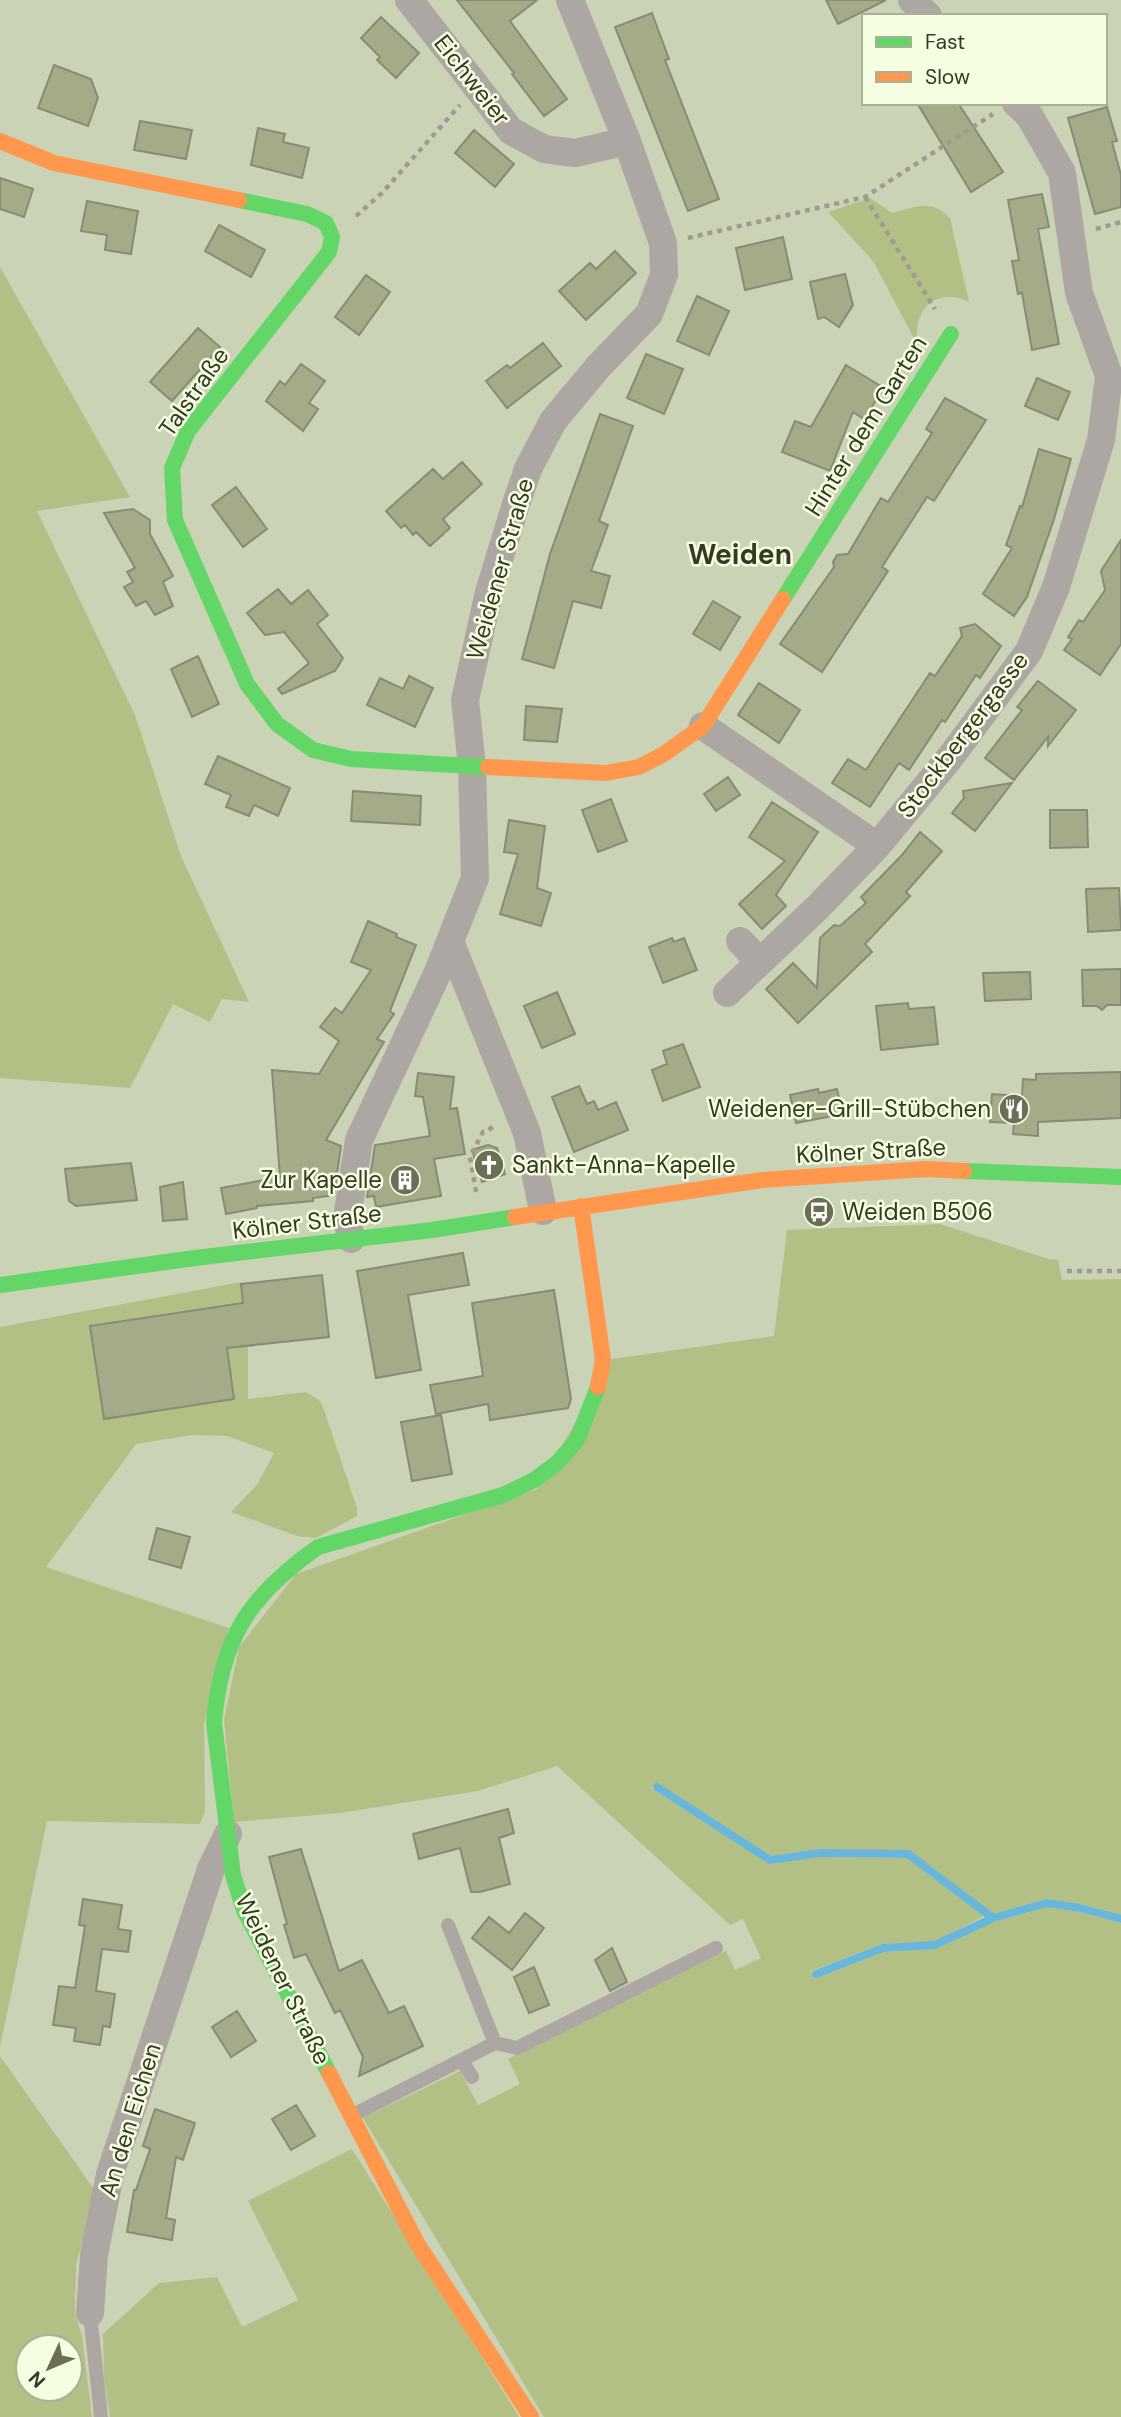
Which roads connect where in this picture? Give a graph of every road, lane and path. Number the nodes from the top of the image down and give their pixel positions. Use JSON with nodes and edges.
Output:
{"nodes":[{"id":1,"x":409,"y":0,"type":"edge"},
{"id":2,"x":570,"y":0,"type":"edge"},
{"id":3,"x":912,"y":0,"type":"edge"},
{"id":4,"x":926,"y":14,"type":"edge"},
{"id":5,"x":477,"y":86,"type":"junction"},
{"id":6,"x":1007,"y":107,"type":"edge"},
{"id":7,"x":0,"y":141,"type":"edge"},
{"id":8,"x":627,"y":141,"type":"junction"},
{"id":9,"x":865,"y":197,"type":"junction"},
{"id":10,"x":332,"y":237,"type":"junction"},
{"id":11,"x":663,"y":243,"type":"junction"},
{"id":12,"x":951,"y":334,"type":"joint"},
{"id":13,"x":703,"y":726,"type":"junction"},
{"id":14,"x":471,"y":767,"type":"junction"},
{"id":15,"x":877,"y":846,"type":"junction"},
{"id":16,"x":740,"y":941,"type":"dead end"},
{"id":17,"x":451,"y":944,"type":"junction"},
{"id":18,"x":760,"y":962,"type":"junction"},
{"id":19,"x":727,"y":993,"type":"dead end"},
{"id":20,"x":483,"y":1132,"type":"dead end"},
{"id":21,"x":470,"y":1157,"type":"dead end"},
{"id":22,"x":1121,"y":1177,"type":"edge"},
{"id":23,"x":581,"y":1206,"type":"junction"},
{"id":24,"x":543,"y":1211,"type":"junction"},
{"id":25,"x":351,"y":1240,"type":"junction"},
{"id":26,"x":1121,"y":1271,"type":"edge"},
{"id":27,"x":1067,"y":1272,"type":"dead end"},
{"id":28,"x":0,"y":1285,"type":"edge"},
{"id":29,"x":228,"y":1834,"type":"junction"},
{"id":30,"x":448,"y":1925,"type":"dead end"},
{"id":31,"x":716,"y":1948,"type":"dead end"},
{"id":32,"x":495,"y":2043,"type":"junction"},
{"id":33,"x":462,"y":2060,"type":"junction"},
{"id":34,"x":472,"y":2077,"type":"dead end"},
{"id":35,"x":351,"y":2116,"type":"junction"},
{"id":36,"x":90,"y":2313,"type":"joint"},
{"id":37,"x":101,"y":2417,"type":"edge"},
{"id":38,"x":531,"y":2417,"type":"edge"}],
"edges":[{"from":1,"to":5,"type":"street","name":"Eichweier"},
{"from":2,"to":8,"type":"street","name":"Weidener Straße"},
{"from":3,"to":4,"type":"street"},
{"from":5,"to":8,"type":"street","name":"Eichweier"},
{"from":5,"to":10,"type":"path"},
{"from":6,"to":9,"type":"path"},
{"from":6,"to":15,"type":"street","name":"Stockbergergasse"},
{"from":7,"to":10,"type":"street"},
{"from":8,"to":11,"type":"street","name":"Weidener Straße"},
{"from":9,"to":11,"type":"path"},
{"from":9,"to":12,"type":"path"},
{"from":10,"to":14,"type":"street","name":"Talstraße"},
{"from":11,"to":14,"type":"street","name":"Weidener Straße"},
{"from":12,"to":13,"type":"street","name":"Hinter dem Garten"},
{"from":13,"to":14,"type":"street","name":"Hinter dem Garten"},
{"from":13,"to":15,"type":"street"},
{"from":14,"to":17,"type":"street","name":"Weidener Straße"},
{"from":15,"to":18,"type":"street","name":"Stockbergergasse"},
{"from":16,"to":18,"type":"street"},
{"from":17,"to":24,"type":"street"},
{"from":17,"to":25,"type":"street","name":"Weidener Straße"},
{"from":18,"to":19,"type":"street","name":"Stockbergergasse"},
{"from":20,"to":21,"type":"path"},
{"from":22,"to":23,"type":"street","name":"Kölner Straße"},
{"from":23,"to":24,"type":"street","name":"Kölner Straße"},
{"from":23,"to":29,"type":"street","name":"Weidener Straße"},
{"from":24,"to":25,"type":"street","name":"Kölner Straße"},
{"from":25,"to":28,"type":"street","name":"Kölner Straße"},
{"from":26,"to":27,"type":"path"},
{"from":29,"to":35,"type":"street","name":"Weidener Straße"},
{"from":29,"to":36,"type":"street","name":"An den Eichen"},
{"from":30,"to":32,"type":"lane"},
{"from":31,"to":32,"type":"lane"},
{"from":32,"to":33,"type":"lane"},
{"from":33,"to":34,"type":"lane"},
{"from":33,"to":35,"type":"lane"},
{"from":35,"to":38,"type":"street","name":"Weidener Straße"},
{"from":36,"to":37,"type":"lane","name":"An den Eichen"}]}
